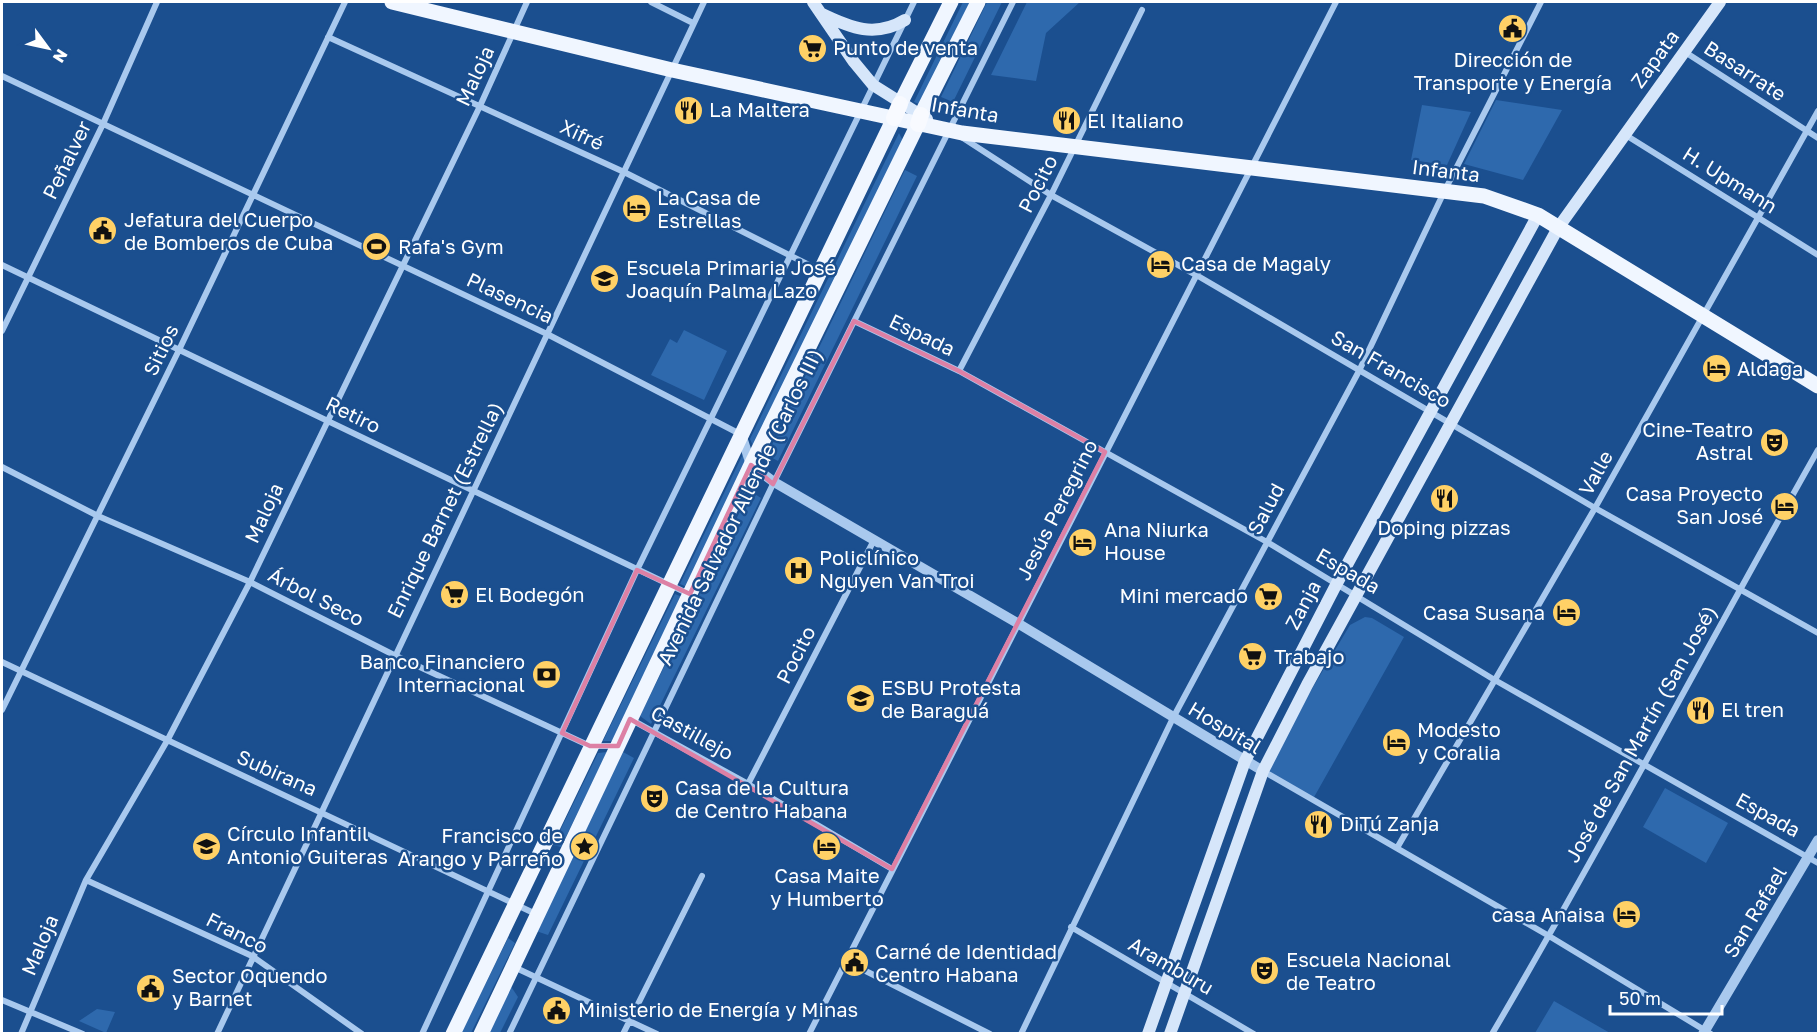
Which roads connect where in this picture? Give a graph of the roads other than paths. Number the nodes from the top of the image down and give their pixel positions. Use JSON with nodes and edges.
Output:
{"nodes":[{"id":1,"x":157,"y":2,"type":"edge"},
{"id":2,"x":345,"y":2,"type":"edge"},
{"id":3,"x":392,"y":2,"type":"edge"},
{"id":4,"x":527,"y":2,"type":"edge"},
{"id":5,"x":651,"y":2,"type":"edge"},
{"id":6,"x":704,"y":2,"type":"edge"},
{"id":7,"x":813,"y":2,"type":"edge"},
{"id":8,"x":914,"y":2,"type":"edge"},
{"id":9,"x":951,"y":2,"type":"edge"},
{"id":10,"x":978,"y":2,"type":"edge"},
{"id":11,"x":1013,"y":2,"type":"edge"},
{"id":12,"x":1336,"y":2,"type":"edge"},
{"id":13,"x":1541,"y":2,"type":"edge"},
{"id":14,"x":1720,"y":2,"type":"edge"},
{"id":15,"x":1142,"y":10,"type":"dead end"},
{"id":16,"x":820,"y":13,"type":"junction"},
{"id":17,"x":905,"y":20,"type":"junction"},
{"id":18,"x":693,"y":23,"type":"junction"},
{"id":19,"x":514,"y":31,"type":"junction"},
{"id":20,"x":328,"y":37,"type":"junction"},
{"id":21,"x":1685,"y":51,"type":"junction"},
{"id":22,"x":672,"y":70,"type":"junction"},
{"id":23,"x":2,"y":76,"type":"edge"},
{"id":24,"x":873,"y":85,"type":"junction"},
{"id":25,"x":480,"y":106,"type":"junction"},
{"id":26,"x":860,"y":111,"type":"junction"},
{"id":27,"x":897,"y":111,"type":"junction"},
{"id":28,"x":1818,"y":111,"type":"edge"},
{"id":29,"x":919,"y":120,"type":"junction"},
{"id":30,"x":103,"y":124,"type":"junction"},
{"id":31,"x":949,"y":130,"type":"junction"},
{"id":32,"x":1807,"y":131,"type":"junction"},
{"id":33,"x":1624,"y":134,"type":"junction"},
{"id":34,"x":1818,"y":138,"type":"edge"},
{"id":35,"x":908,"y":143,"type":"junction"},
{"id":36,"x":1076,"y":147,"type":"junction"},
{"id":37,"x":1251,"y":168,"type":"junction"},
{"id":38,"x":624,"y":172,"type":"junction"},
{"id":39,"x":1444,"y":192,"type":"junction"},
{"id":40,"x":254,"y":194,"type":"junction"},
{"id":41,"x":1051,"y":195,"type":"junction"},
{"id":42,"x":1538,"y":215,"type":"junction"},
{"id":43,"x":1760,"y":218,"type":"junction"},
{"id":44,"x":1558,"y":228,"type":"junction"},
{"id":45,"x":1818,"y":255,"type":"edge"},
{"id":46,"x":790,"y":256,"type":"junction"},
{"id":47,"x":2,"y":265,"type":"edge"},
{"id":48,"x":402,"y":267,"type":"junction"},
{"id":49,"x":820,"y":270,"type":"junction"},
{"id":50,"x":1198,"y":276,"type":"junction"},
{"id":51,"x":28,"y":278,"type":"junction"},
{"id":52,"x":1702,"y":316,"type":"junction"},
{"id":53,"x":854,"y":321,"type":"junction"},
{"id":54,"x":2,"y":331,"type":"edge"},
{"id":55,"x":547,"y":334,"type":"junction"},
{"id":56,"x":179,"y":350,"type":"junction"},
{"id":57,"x":959,"y":371,"type":"junction"},
{"id":58,"x":1359,"y":371,"type":"junction"},
{"id":59,"x":1818,"y":386,"type":"edge"},
{"id":60,"x":1431,"y":411,"type":"junction"},
{"id":61,"x":711,"y":418,"type":"junction"},
{"id":62,"x":326,"y":420,"type":"junction"},
{"id":63,"x":1451,"y":422,"type":"junction"},
{"id":64,"x":740,"y":434,"type":"junction"},
{"id":65,"x":1818,"y":450,"type":"edge"},
{"id":66,"x":1105,"y":452,"type":"junction"},
{"id":67,"x":751,"y":465,"type":"junction"},
{"id":68,"x":2,"y":467,"type":"edge"},
{"id":69,"x":774,"y":482,"type":"junction"},
{"id":70,"x":474,"y":492,"type":"junction"},
{"id":71,"x":1595,"y":508,"type":"junction"},
{"id":72,"x":98,"y":516,"type":"junction"},
{"id":73,"x":873,"y":542,"type":"junction"},
{"id":74,"x":1267,"y":542,"type":"junction"},
{"id":75,"x":637,"y":570,"type":"junction"},
{"id":76,"x":250,"y":582,"type":"junction"},
{"id":77,"x":667,"y":583,"type":"junction"},
{"id":78,"x":1337,"y":583,"type":"junction"},
{"id":79,"x":1740,"y":588,"type":"junction"},
{"id":80,"x":690,"y":594,"type":"junction"},
{"id":81,"x":1356,"y":594,"type":"junction"},
{"id":82,"x":1018,"y":624,"type":"junction"},
{"id":83,"x":1818,"y":633,"type":"edge"},
{"id":84,"x":394,"y":655,"type":"junction"},
{"id":85,"x":2,"y":662,"type":"edge"},
{"id":86,"x":21,"y":671,"type":"junction"},
{"id":87,"x":1493,"y":679,"type":"junction"},
{"id":88,"x":2,"y":710,"type":"edge"},
{"id":89,"x":1173,"y":718,"type":"junction"},
{"id":90,"x":630,"y":719,"type":"junction"},
{"id":91,"x":655,"y":731,"type":"junction"},
{"id":92,"x":562,"y":732,"type":"junction"},
{"id":93,"x":167,"y":741,"type":"junction"},
{"id":94,"x":590,"y":746,"type":"junction"},
{"id":95,"x":618,"y":746,"type":"junction"},
{"id":96,"x":1245,"y":761,"type":"junction"},
{"id":97,"x":1644,"y":765,"type":"junction"},
{"id":98,"x":1263,"y":771,"type":"junction"},
{"id":99,"x":748,"y":784,"type":"junction"},
{"id":100,"x":321,"y":811,"type":"junction"},
{"id":101,"x":1818,"y":840,"type":"edge"},
{"id":102,"x":1397,"y":848,"type":"junction"},
{"id":103,"x":1808,"y":857,"type":"junction"},
{"id":104,"x":1818,"y":863,"type":"edge"},
{"id":105,"x":892,"y":869,"type":"junction"},
{"id":106,"x":702,"y":876,"type":"dead end"},
{"id":107,"x":86,"y":880,"type":"junction"},
{"id":108,"x":489,"y":891,"type":"junction"},
{"id":109,"x":514,"y":903,"type":"junction"},
{"id":110,"x":538,"y":915,"type":"junction"},
{"id":111,"x":1071,"y":927,"type":"junction"},
{"id":112,"x":1550,"y":936,"type":"junction"},
{"id":113,"x":252,"y":956,"type":"junction"},
{"id":114,"x":846,"y":961,"type":"junction"},
{"id":115,"x":514,"y":966,"type":"junction"},
{"id":116,"x":537,"y":977,"type":"junction"},
{"id":117,"x":1166,"y":983,"type":"junction"},
{"id":118,"x":1185,"y":994,"type":"junction"},
{"id":119,"x":2,"y":1000,"type":"edge"},
{"id":120,"x":30,"y":1012,"type":"junction"},
{"id":121,"x":630,"y":1020,"type":"junction"},
{"id":122,"x":1707,"y":1032,"type":"edge"},
{"id":123,"x":21,"y":1034,"type":"edge"},
{"id":124,"x":83,"y":1034,"type":"edge"},
{"id":125,"x":217,"y":1034,"type":"edge"},
{"id":126,"x":362,"y":1034,"type":"edge"},
{"id":127,"x":422,"y":1034,"type":"edge"},
{"id":128,"x":453,"y":1034,"type":"edge"},
{"id":129,"x":482,"y":1034,"type":"edge"},
{"id":130,"x":509,"y":1034,"type":"edge"},
{"id":131,"x":623,"y":1034,"type":"edge"},
{"id":132,"x":657,"y":1034,"type":"edge"},
{"id":133,"x":809,"y":1034,"type":"edge"},
{"id":134,"x":990,"y":1034,"type":"edge"},
{"id":135,"x":1021,"y":1034,"type":"edge"},
{"id":136,"x":1148,"y":1034,"type":"edge"},
{"id":137,"x":1170,"y":1034,"type":"edge"},
{"id":138,"x":1254,"y":1034,"type":"edge"},
{"id":139,"x":1492,"y":1034,"type":"edge"}],
"edges":[{"from":1,"to":30,"type":"street","name":"Peñalver"},
{"from":2,"to":20,"type":"street","name":"Sitios"},
{"from":3,"to":19,"type":"main road","name":"Infanta"},
{"from":4,"to":19,"type":"street","name":"Maloja"},
{"from":5,"to":18,"type":"street"},
{"from":6,"to":18,"type":"street","name":"Enrique Barnet (Estrella)"},
{"from":7,"to":16,"type":"main road"},
{"from":8,"to":17,"type":"street"},
{"from":9,"to":27,"type":"main road","name":"Avenida Salvador Allende (Carlos III)"},
{"from":10,"to":29,"type":"main road","name":"Avenida Salvador Allende (Carlos III)"},
{"from":11,"to":31,"type":"street","name":"Avenida Salvador Allende (Carlos III)"},
{"from":12,"to":37,"type":"street","name":"Jesús Peregrino"},
{"from":13,"to":39,"type":"street","name":"Salud"},
{"from":14,"to":21,"type":"main road","name":"Zapata"},
{"from":15,"to":36,"type":"street","name":"Pocito"},
{"from":16,"to":17,"type":"main road"},
{"from":16,"to":24,"type":"main road"},
{"from":17,"to":24,"type":"street"},
{"from":18,"to":22,"type":"street","name":"Enrique Barnet (Estrella)"},
{"from":19,"to":22,"type":"main road","name":"Infanta"},
{"from":19,"to":25,"type":"street","name":"Maloja"},
{"from":20,"to":25,"type":"street","name":"Xifré"},
{"from":20,"to":40,"type":"street","name":"Sitios"},
{"from":21,"to":32,"type":"street","name":"Basarrate"},
{"from":21,"to":33,"type":"main road","name":"Zapata"},
{"from":22,"to":26,"type":"main road","name":"Infanta"},
{"from":22,"to":38,"type":"street","name":"Enrique Barnet (Estrella)"},
{"from":23,"to":30,"type":"street","name":"Plasencia"},
{"from":24,"to":26,"type":"street"},
{"from":24,"to":27,"type":"main road"},
{"from":25,"to":38,"type":"street","name":"Xifré"},
{"from":25,"to":48,"type":"street","name":"Maloja"},
{"from":26,"to":27,"type":"main road","name":"Infanta"},
{"from":26,"to":46,"type":"street"},
{"from":27,"to":29,"type":"main road","name":"Infanta"},
{"from":27,"to":35,"type":"main road"},
{"from":27,"to":49,"type":"main road","name":"Avenida Salvador Allende (Carlos III)"},
{"from":28,"to":32,"type":"street","name":"Valle"},
{"from":29,"to":31,"type":"main road","name":"Infanta"},
{"from":29,"to":35,"type":"main road","name":"Avenida Salvador Allende (Carlos III)"},
{"from":30,"to":40,"type":"street","name":"Plasencia"},
{"from":30,"to":51,"type":"street","name":"Peñalver"},
{"from":31,"to":36,"type":"main road","name":"Infanta"},
{"from":31,"to":41,"type":"street","name":"San Francisco"},
{"from":31,"to":53,"type":"street","name":"Avenida Salvador Allende (Carlos III)"},
{"from":32,"to":34,"type":"street","name":"Basarrate"},
{"from":32,"to":43,"type":"street","name":"Valle"},
{"from":33,"to":43,"type":"street","name":"H. Upmann"},
{"from":33,"to":44,"type":"main road","name":"Zapata"},
{"from":35,"to":67,"type":"main road","name":"Avenida Salvador Allende (Carlos III)"},
{"from":36,"to":37,"type":"main road","name":"Infanta"},
{"from":36,"to":41,"type":"street","name":"Pocito"},
{"from":37,"to":39,"type":"main road","name":"Infanta"},
{"from":37,"to":50,"type":"street","name":"Jesús Peregrino"},
{"from":38,"to":46,"type":"street","name":"Xifré"},
{"from":38,"to":55,"type":"street","name":"Enrique Barnet (Estrella)"},
{"from":39,"to":42,"type":"main road","name":"Infanta"},
{"from":39,"to":58,"type":"street","name":"Salud"},
{"from":40,"to":48,"type":"street","name":"Plasencia"},
{"from":40,"to":56,"type":"street","name":"Sitios"},
{"from":41,"to":50,"type":"street","name":"San Francisco"},
{"from":41,"to":57,"type":"street","name":"Pocito"},
{"from":42,"to":44,"type":"main road","name":"Infanta"},
{"from":42,"to":60,"type":"main road","name":"Zanja"},
{"from":43,"to":45,"type":"street","name":"H. Upmann"},
{"from":43,"to":52,"type":"street","name":"Valle"},
{"from":44,"to":52,"type":"main road"},
{"from":44,"to":63,"type":"main road"},
{"from":46,"to":49,"type":"street","name":"Xifré"},
{"from":46,"to":61,"type":"street"},
{"from":47,"to":51,"type":"street","name":"Retiro"},
{"from":48,"to":55,"type":"street","name":"Plasencia"},
{"from":48,"to":62,"type":"street","name":"Maloja"},
{"from":49,"to":64,"type":"main road","name":"Avenida Salvador Allende (Carlos III)"},
{"from":50,"to":58,"type":"street","name":"San Francisco"},
{"from":50,"to":66,"type":"street","name":"Jesús Peregrino"},
{"from":51,"to":54,"type":"street","name":"Peñalver"},
{"from":51,"to":56,"type":"street","name":"Retiro"},
{"from":52,"to":59,"type":"main road"},
{"from":52,"to":71,"type":"street","name":"Valle"},
{"from":53,"to":57,"type":"street","name":"Espada"},
{"from":53,"to":69,"type":"street","name":"Avenida Salvador Allende (Carlos III)"},
{"from":55,"to":61,"type":"street","name":"Plasencia"},
{"from":55,"to":70,"type":"street","name":"Enrique Barnet (Estrella)"},
{"from":56,"to":62,"type":"street","name":"Retiro"},
{"from":56,"to":72,"type":"street","name":"Sitios"},
{"from":57,"to":66,"type":"street","name":"Espada"},
{"from":58,"to":60,"type":"street","name":"San Francisco"},
{"from":58,"to":74,"type":"street","name":"Salud"},
{"from":60,"to":63,"type":"street","name":"San Francisco"},
{"from":60,"to":78,"type":"main road","name":"Zanja"},
{"from":61,"to":64,"type":"street","name":"Plasencia"},
{"from":61,"to":75,"type":"street"},
{"from":62,"to":70,"type":"street","name":"Retiro"},
{"from":62,"to":76,"type":"street","name":"Maloja"},
{"from":63,"to":71,"type":"street","name":"San Francisco"},
{"from":63,"to":81,"type":"main road"},
{"from":64,"to":67,"type":"street"},
{"from":64,"to":77,"type":"main road","name":"Avenida Salvador Allende (Carlos III)"},
{"from":65,"to":79,"type":"street","name":"José de San Martín (San José)"},
{"from":66,"to":74,"type":"street","name":"Espada"},
{"from":66,"to":82,"type":"street","name":"Jesús Peregrino"},
{"from":67,"to":69,"type":"street","name":"Hospital"},
{"from":67,"to":80,"type":"main road","name":"Avenida Salvador Allende (Carlos III)"},
{"from":68,"to":72,"type":"street","name":"Árbol Seco"},
{"from":69,"to":73,"type":"street","name":"Hospital"},
{"from":69,"to":91,"type":"street","name":"Avenida Salvador Allende (Carlos III)"},
{"from":70,"to":75,"type":"street","name":"Retiro"},
{"from":70,"to":84,"type":"street","name":"Enrique Barnet (Estrella)"},
{"from":71,"to":79,"type":"street","name":"San Francisco"},
{"from":71,"to":87,"type":"street","name":"Valle"},
{"from":72,"to":76,"type":"street","name":"Árbol Seco"},
{"from":72,"to":86,"type":"street","name":"Sitios"},
{"from":73,"to":82,"type":"street","name":"Hospital"},
{"from":73,"to":99,"type":"street","name":"Pocito"},
{"from":74,"to":78,"type":"street","name":"Espada"},
{"from":74,"to":89,"type":"street","name":"Salud"},
{"from":75,"to":77,"type":"street","name":"Retiro"},
{"from":75,"to":92,"type":"street"},
{"from":76,"to":84,"type":"street","name":"Árbol Seco"},
{"from":76,"to":93,"type":"street","name":"Maloja"},
{"from":77,"to":80,"type":"street","name":"Retiro"},
{"from":77,"to":94,"type":"main road","name":"Avenida Salvador Allende (Carlos III)"},
{"from":78,"to":81,"type":"street","name":"Espada"},
{"from":78,"to":96,"type":"main road","name":"Zanja"},
{"from":79,"to":83,"type":"street","name":"San Francisco"},
{"from":79,"to":97,"type":"street","name":"José de San Martín (San José)"},
{"from":80,"to":90,"type":"main road","name":"Avenida Salvador Allende (Carlos III)"},
{"from":81,"to":87,"type":"street","name":"Espada"},
{"from":81,"to":98,"type":"main road"},
{"from":82,"to":89,"type":"street","name":"Hospital"},
{"from":82,"to":105,"type":"street","name":"Jesús Peregrino"},
{"from":84,"to":92,"type":"street","name":"Árbol Seco"},
{"from":84,"to":100,"type":"street","name":"Enrique Barnet (Estrella)"},
{"from":85,"to":86,"type":"street","name":"Subirana"},
{"from":86,"to":88,"type":"street","name":"Sitios"},
{"from":86,"to":93,"type":"street","name":"Subirana"},
{"from":87,"to":97,"type":"street","name":"Espada"},
{"from":87,"to":102,"type":"street","name":"Valle"},
{"from":89,"to":96,"type":"street","name":"Hospital"},
{"from":89,"to":111,"type":"street","name":"Salud"},
{"from":90,"to":91,"type":"street","name":"Castillejo"},
{"from":90,"to":95,"type":"main road","name":"Avenida Salvador Allende (Carlos III)"},
{"from":91,"to":99,"type":"street","name":"Castillejo"},
{"from":91,"to":116,"type":"street","name":"Avenida Salvador Allende (Carlos III)"},
{"from":92,"to":94,"type":"street","name":"Árbol Seco"},
{"from":92,"to":108,"type":"street"},
{"from":93,"to":100,"type":"street","name":"Subirana"},
{"from":93,"to":107,"type":"street","name":"Maloja"},
{"from":94,"to":95,"type":"street","name":"Árbol Seco"},
{"from":94,"to":109,"type":"main road","name":"Avenida Salvador Allende (Carlos III)"},
{"from":95,"to":110,"type":"main road","name":"Avenida Salvador Allende (Carlos III)"},
{"from":96,"to":98,"type":"street","name":"Hospital"},
{"from":96,"to":117,"type":"main road","name":"Zanja"},
{"from":97,"to":103,"type":"street","name":"Espada"},
{"from":97,"to":112,"type":"street","name":"José de San Martín (San José)"},
{"from":98,"to":102,"type":"street","name":"Hospital"},
{"from":98,"to":118,"type":"main road"},
{"from":99,"to":105,"type":"street","name":"Castillejo"},
{"from":100,"to":108,"type":"street","name":"Subirana"},
{"from":100,"to":113,"type":"street","name":"Enrique Barnet (Estrella)"},
{"from":101,"to":103,"type":"street","name":"San Rafael"},
{"from":102,"to":112,"type":"street","name":"Hospital"},
{"from":103,"to":104,"type":"street","name":"Espada"},
{"from":103,"to":122,"type":"street","name":"San Rafael"},
{"from":105,"to":114,"type":"street","name":"Jesús Peregrino"},
{"from":106,"to":121,"type":"street"},
{"from":107,"to":113,"type":"street","name":"Franco"},
{"from":107,"to":120,"type":"street","name":"Maloja"},
{"from":108,"to":109,"type":"street","name":"Subirana"},
{"from":108,"to":127,"type":"street"},
{"from":109,"to":110,"type":"street","name":"Subirana"},
{"from":109,"to":128,"type":"main road","name":"Avenida Salvador Allende (Carlos III)"},
{"from":110,"to":115,"type":"main road","name":"Avenida Salvador Allende (Carlos III)"},
{"from":111,"to":117,"type":"street","name":"Aramburu"},
{"from":111,"to":135,"type":"street","name":"Salud"},
{"from":112,"to":122,"type":"street","name":"Hospital"},
{"from":112,"to":139,"type":"street","name":"José de San Martín (San José)"},
{"from":113,"to":125,"type":"street","name":"Enrique Barnet (Estrella)"},
{"from":113,"to":126,"type":"street","name":"Franco"},
{"from":114,"to":133,"type":"street","name":"Jesús Peregrino"},
{"from":114,"to":134,"type":"street"},
{"from":115,"to":116,"type":"street"},
{"from":115,"to":129,"type":"main road","name":"Avenida Salvador Allende (Carlos III)"},
{"from":116,"to":121,"type":"street"},
{"from":116,"to":130,"type":"street","name":"Avenida Salvador Allende (Carlos III)"},
{"from":117,"to":118,"type":"street","name":"Aramburu"},
{"from":117,"to":136,"type":"main road","name":"Zanja"},
{"from":118,"to":137,"type":"main road"},
{"from":118,"to":138,"type":"street","name":"Aramburu"},
{"from":119,"to":120,"type":"street"},
{"from":120,"to":123,"type":"street","name":"Maloja"},
{"from":120,"to":124,"type":"street"},
{"from":121,"to":131,"type":"street"},
{"from":121,"to":132,"type":"street"}]}
